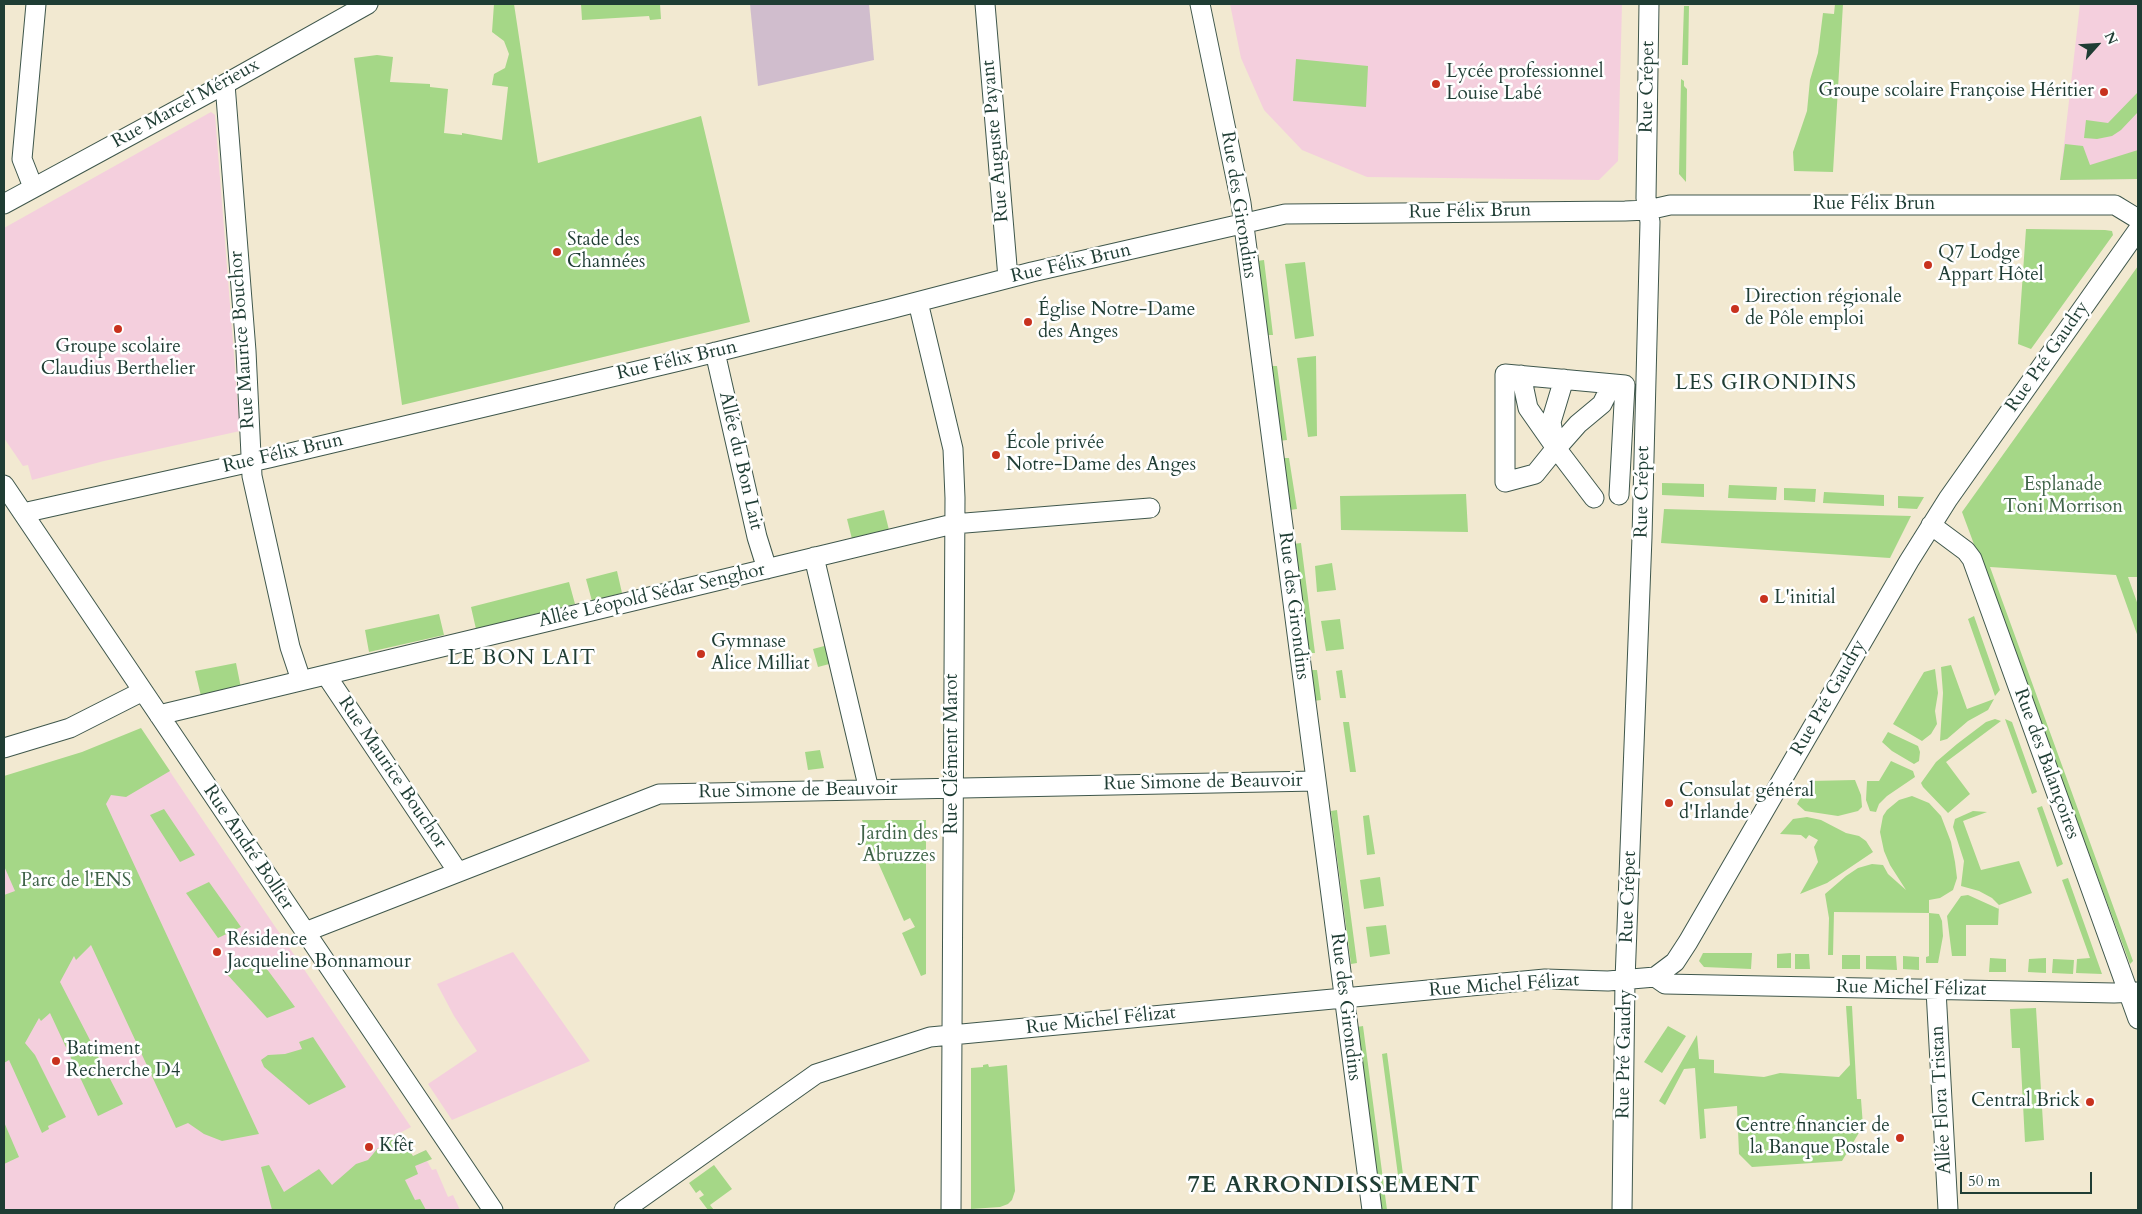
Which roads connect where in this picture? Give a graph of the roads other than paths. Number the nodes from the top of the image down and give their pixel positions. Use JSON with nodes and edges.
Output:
{"nodes":[{"id":1,"x":36,"y":4,"type":"edge"},
{"id":2,"x":368,"y":4,"type":"edge"},
{"id":3,"x":985,"y":4,"type":"edge"},
{"id":4,"x":1200,"y":4,"type":"edge"},
{"id":5,"x":1649,"y":4,"type":"edge"},
{"id":6,"x":225,"y":84,"type":"junction"},
{"id":7,"x":33,"y":187,"type":"junction"},
{"id":8,"x":4,"y":204,"type":"edge"},
{"id":9,"x":1648,"y":210,"type":"junction"},
{"id":10,"x":2138,"y":219,"type":"edge"},
{"id":11,"x":1243,"y":224,"type":"junction"},
{"id":12,"x":2138,"y":230,"type":"edge"},
{"id":13,"x":1008,"y":278,"type":"junction"},
{"id":14,"x":918,"y":302,"type":"junction"},
{"id":15,"x":715,"y":352,"type":"junction"},
{"id":16,"x":1521,"y":375,"type":"junction"},
{"id":17,"x":1564,"y":379,"type":"junction"},
{"id":18,"x":1612,"y":384,"type":"junction"},
{"id":19,"x":1553,"y":452,"type":"junction"},
{"id":20,"x":251,"y":461,"type":"junction"},
{"id":21,"x":4,"y":485,"type":"edge"},
{"id":22,"x":1619,"y":495,"type":"dead end"},
{"id":23,"x":1594,"y":498,"type":"dead end"},
{"id":24,"x":1150,"y":508,"type":"dead end"},
{"id":25,"x":23,"y":513,"type":"junction"},
{"id":26,"x":954,"y":524,"type":"junction"},
{"id":27,"x":1931,"y":526,"type":"junction"},
{"id":28,"x":814,"y":557,"type":"junction"},
{"id":29,"x":767,"y":569,"type":"junction"},
{"id":30,"x":326,"y":675,"type":"junction"},
{"id":31,"x":300,"y":680,"type":"junction"},
{"id":32,"x":143,"y":691,"type":"junction"},
{"id":33,"x":159,"y":715,"type":"junction"},
{"id":34,"x":4,"y":748,"type":"edge"},
{"id":35,"x":1316,"y":781,"type":"junction"},
{"id":36,"x":953,"y":788,"type":"junction"},
{"id":37,"x":868,"y":790,"type":"junction"},
{"id":38,"x":458,"y":872,"type":"junction"},
{"id":39,"x":305,"y":932,"type":"junction"},
{"id":40,"x":1656,"y":978,"type":"junction"},
{"id":41,"x":1625,"y":980,"type":"junction"},
{"id":42,"x":1936,"y":990,"type":"junction"},
{"id":43,"x":2133,"y":992,"type":"edge"},
{"id":44,"x":1344,"y":998,"type":"junction"},
{"id":45,"x":2138,"y":1019,"type":"edge"},
{"id":46,"x":952,"y":1036,"type":"junction"},
{"id":47,"x":493,"y":1210,"type":"edge"},
{"id":48,"x":624,"y":1210,"type":"edge"},
{"id":49,"x":951,"y":1210,"type":"edge"},
{"id":50,"x":1372,"y":1210,"type":"edge"},
{"id":51,"x":1622,"y":1210,"type":"edge"},
{"id":52,"x":1948,"y":1210,"type":"edge"}],
"edges":[{"from":1,"to":7,"type":"street"},
{"from":2,"to":6,"type":"street","name":"Rue Marcel Mérieux"},
{"from":3,"to":13,"type":"street","name":"Rue Auguste Payant"},
{"from":4,"to":11,"type":"street","name":"Rue des Girondins"},
{"from":5,"to":9,"type":"street","name":"Rue Crépet"},
{"from":6,"to":7,"type":"street","name":"Rue Marcel Mérieux"},
{"from":6,"to":20,"type":"street","name":"Rue Maurice Bouchor"},
{"from":7,"to":8,"type":"street","name":"Rue Marcel Mérieux"},
{"from":9,"to":10,"type":"street","name":"Rue Félix Brun"},
{"from":9,"to":11,"type":"street","name":"Rue Félix Brun"},
{"from":9,"to":41,"type":"street","name":"Rue Crépet"},
{"from":11,"to":13,"type":"street","name":"Rue Félix Brun"},
{"from":11,"to":35,"type":"street","name":"Rue des Girondins"},
{"from":12,"to":27,"type":"street","name":"Rue Pré Gaudry"},
{"from":13,"to":14,"type":"street","name":"Rue Félix Brun"},
{"from":14,"to":15,"type":"street","name":"Rue Félix Brun"},
{"from":14,"to":26,"type":"street","name":"Rue Clément Marot"},
{"from":15,"to":20,"type":"street","name":"Rue Félix Brun"},
{"from":15,"to":29,"type":"street","name":"Allée du Bon Lait"},
{"from":16,"to":17,"type":"street"},
{"from":16,"to":19,"type":"street"},
{"from":16,"to":19,"type":"street"},
{"from":17,"to":18,"type":"street"},
{"from":17,"to":19,"type":"street"},
{"from":18,"to":19,"type":"street"},
{"from":18,"to":22,"type":"street"},
{"from":19,"to":23,"type":"street"},
{"from":20,"to":25,"type":"street","name":"Rue Félix Brun"},
{"from":20,"to":31,"type":"street","name":"Rue Maurice Bouchor"},
{"from":21,"to":25,"type":"street","name":"Rue André Bollier"},
{"from":24,"to":26,"type":"street","name":"Allée Léopold Sédar Senghor"},
{"from":25,"to":32,"type":"street","name":"Rue André Bollier"},
{"from":26,"to":28,"type":"street","name":"Allée Léopold Sédar Senghor"},
{"from":26,"to":36,"type":"street","name":"Rue Clément Marot"},
{"from":27,"to":40,"type":"street","name":"Rue Pré Gaudry"},
{"from":27,"to":43,"type":"street","name":"Rue des Balançoires"},
{"from":28,"to":29,"type":"street","name":"Allée Léopold Sédar Senghor"},
{"from":28,"to":37,"type":"street"},
{"from":29,"to":30,"type":"street","name":"Allée Léopold Sédar Senghor"},
{"from":30,"to":31,"type":"street","name":"Allée Léopold Sédar Senghor"},
{"from":30,"to":38,"type":"street","name":"Rue Maurice Bouchor"},
{"from":31,"to":33,"type":"street","name":"Allée Léopold Sédar Senghor"},
{"from":32,"to":33,"type":"street","name":"Rue André Bollier"},
{"from":32,"to":34,"type":"street"},
{"from":33,"to":39,"type":"street","name":"Rue André Bollier"},
{"from":35,"to":36,"type":"street","name":"Rue Simone de Beauvoir"},
{"from":35,"to":44,"type":"street","name":"Rue des Girondins"},
{"from":36,"to":37,"type":"street","name":"Rue Simone de Beauvoir"},
{"from":36,"to":46,"type":"street","name":"Rue Clément Marot"},
{"from":37,"to":38,"type":"street","name":"Rue Simone de Beauvoir"},
{"from":38,"to":39,"type":"street","name":"Rue Simone de Beauvoir"},
{"from":39,"to":47,"type":"street","name":"Rue André Bollier"},
{"from":40,"to":41,"type":"street","name":"Rue Pré Gaudry"},
{"from":40,"to":42,"type":"street","name":"Rue Michel Félizat"},
{"from":41,"to":44,"type":"street","name":"Rue Michel Félizat"},
{"from":41,"to":51,"type":"street","name":"Rue Pré Gaudry"},
{"from":42,"to":43,"type":"street","name":"Rue Michel Félizat"},
{"from":42,"to":52,"type":"street","name":"Allée Flora Tristan"},
{"from":43,"to":45,"type":"street","name":"Rue des Balançoires"},
{"from":44,"to":46,"type":"street","name":"Rue Michel Félizat"},
{"from":44,"to":50,"type":"street","name":"Rue des Girondins"},
{"from":46,"to":48,"type":"street","name":"Rue Michel Félizat"},
{"from":46,"to":49,"type":"street","name":"Rue Clément Marot"}]}
